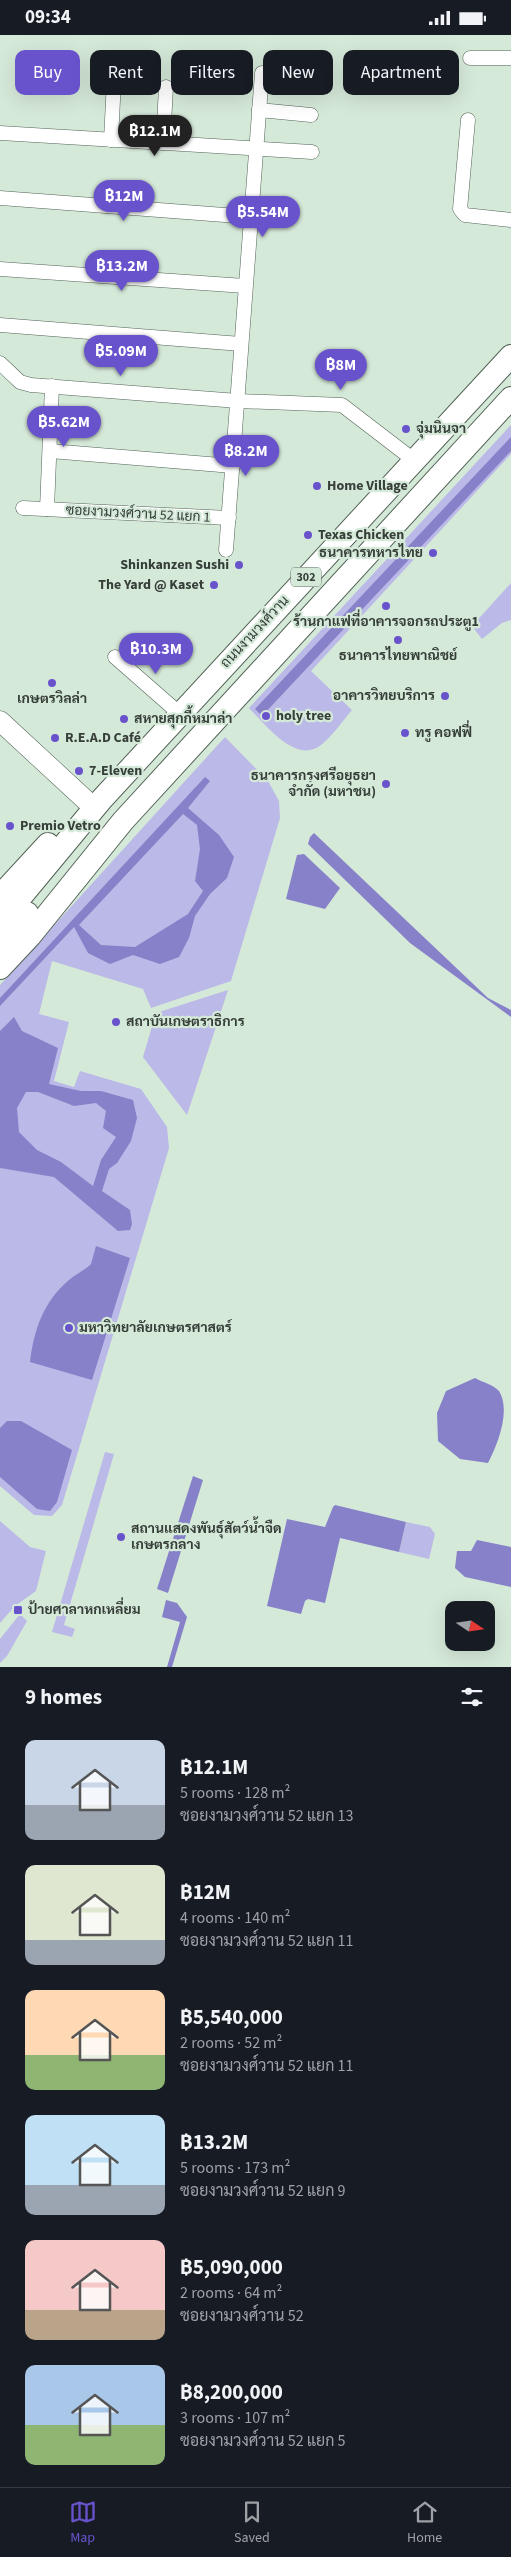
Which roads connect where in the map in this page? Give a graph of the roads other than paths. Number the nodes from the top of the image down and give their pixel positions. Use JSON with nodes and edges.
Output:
{"nodes":[{"id":1,"x":470,"y":58,"type":"dead end"},
{"id":2,"x":511,"y":58,"type":"edge"},
{"id":3,"x":262,"y":73,"type":"dead end"},
{"id":4,"x":166,"y":87,"type":"dead end"},
{"id":5,"x":113,"y":95,"type":"edge"},
{"id":6,"x":259,"y":110,"type":"junction"},
{"id":7,"x":311,"y":115,"type":"dead end"},
{"id":8,"x":468,"y":121,"type":"dead end"},
{"id":9,"x":0,"y":133,"type":"edge"},
{"id":10,"x":111,"y":139,"type":"junction"},
{"id":11,"x":163,"y":143,"type":"junction"},
{"id":12,"x":256,"y":148,"type":"junction"},
{"id":13,"x":312,"y":152,"type":"dead end"},
{"id":14,"x":0,"y":198,"type":"edge"},
{"id":15,"x":251,"y":217,"type":"junction"},
{"id":16,"x":511,"y":220,"type":"edge"},
{"id":17,"x":0,"y":269,"type":"edge"},
{"id":18,"x":245,"y":286,"type":"junction"},
{"id":19,"x":0,"y":325,"type":"edge"},
{"id":20,"x":241,"y":344,"type":"junction"},
{"id":21,"x":511,"y":356,"type":"edge"},
{"id":22,"x":0,"y":363,"type":"edge"},
{"id":23,"x":52,"y":386,"type":"junction"},
{"id":24,"x":511,"y":399,"type":"edge"},
{"id":25,"x":238,"y":401,"type":"junction"},
{"id":26,"x":50,"y":451,"type":"junction"},
{"id":27,"x":415,"y":461,"type":"junction"},
{"id":28,"x":233,"y":466,"type":"junction"},
{"id":29,"x":23,"y":508,"type":"dead end"},
{"id":30,"x":47,"y":509,"type":"junction"},
{"id":31,"x":229,"y":518,"type":"junction"},
{"id":32,"x":226,"y":550,"type":"dead end"},
{"id":33,"x":115,"y":657,"type":"dead end"},
{"id":34,"x":180,"y":714,"type":"junction"},
{"id":35,"x":0,"y":721,"type":"edge"},
{"id":36,"x":97,"y":802,"type":"junction"},
{"id":37,"x":124,"y":821,"type":"junction"},
{"id":38,"x":0,"y":896,"type":"edge"},
{"id":39,"x":0,"y":921,"type":"edge"},
{"id":40,"x":0,"y":943,"type":"edge"},
{"id":41,"x":0,"y":969,"type":"edge"}],
"edges":[{"from":1,"to":2,"type":"street"},
{"from":3,"to":6,"type":"street"},
{"from":4,"to":11,"type":"street"},
{"from":5,"to":10,"type":"street"},
{"from":6,"to":7,"type":"street"},
{"from":6,"to":12,"type":"street"},
{"from":8,"to":16,"type":"street"},
{"from":9,"to":10,"type":"street"},
{"from":10,"to":11,"type":"street"},
{"from":11,"to":12,"type":"street"},
{"from":12,"to":13,"type":"street"},
{"from":12,"to":15,"type":"street"},
{"from":14,"to":15,"type":"street"},
{"from":15,"to":18,"type":"street"},
{"from":17,"to":18,"type":"street"},
{"from":18,"to":20,"type":"street"},
{"from":19,"to":20,"type":"street"},
{"from":20,"to":25,"type":"street"},
{"from":21,"to":27,"type":"main road","name":"ถนนงามวงศ์วาน","number":"302"},
{"from":22,"to":23,"type":"street"},
{"from":23,"to":25,"type":"street"},
{"from":23,"to":26,"type":"street","name":"ซอยงามวงศ์วาน 52 แยก 1"},
{"from":24,"to":37,"type":"main road","number":"302"},
{"from":25,"to":27,"type":"street"},
{"from":25,"to":28,"type":"street"},
{"from":26,"to":28,"type":"street"},
{"from":26,"to":30,"type":"street","name":"ซอยงามวงศ์วาน 52 แยก 1"},
{"from":27,"to":34,"type":"main road","name":"ถนนงามวงศ์วาน","number":"302"},
{"from":28,"to":31,"type":"street"},
{"from":29,"to":30,"type":"street","name":"ซอยงามวงศ์วาน 52 แยก 1"},
{"from":30,"to":31,"type":"street","name":"ซอยงามวงศ์วาน 52 แยก 1"},
{"from":31,"to":32,"type":"street"},
{"from":33,"to":34,"type":"street"},
{"from":34,"to":36,"type":"main road","name":"ถนนงามวงศ์วาน","number":"302"},
{"from":35,"to":36,"type":"street"},
{"from":36,"to":38,"type":"main road","name":"ถนนงามวงศ์วาน","number":"302"},
{"from":36,"to":39,"type":"main road","name":"ถนนงามวงศ์วาน","number":"302"},
{"from":37,"to":40,"type":"main road","number":"302"},
{"from":37,"to":41,"type":"main road","number":"302"}]}
